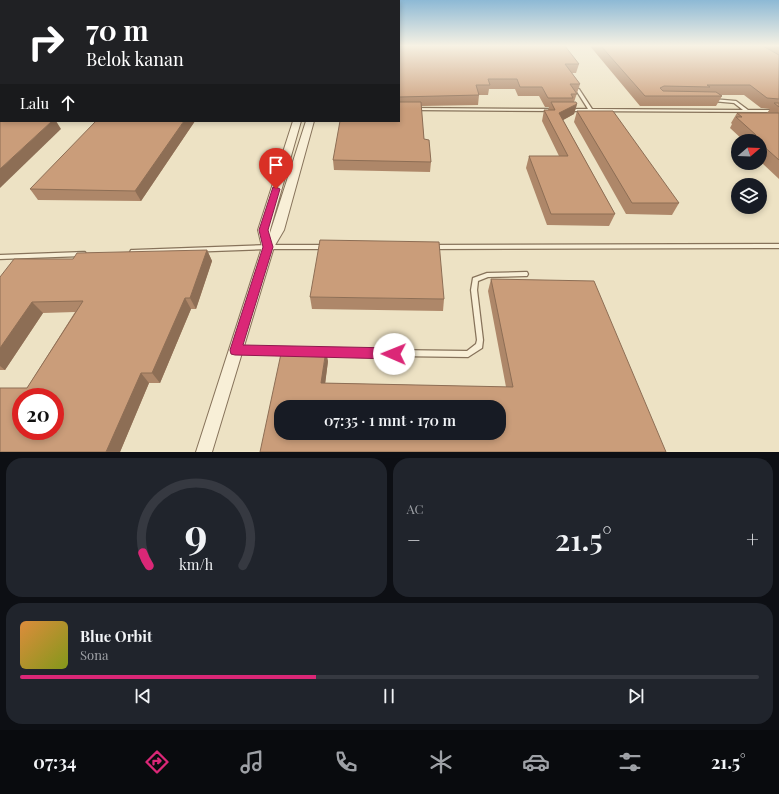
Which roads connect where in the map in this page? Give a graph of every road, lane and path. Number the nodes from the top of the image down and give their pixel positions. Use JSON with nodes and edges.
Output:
{"nodes":[{"id":1,"x":578,"y":90,"type":"edge"},
{"id":2,"x":707,"y":100,"type":"edge"},
{"id":3,"x":407,"y":109,"type":"edge"},
{"id":4,"x":591,"y":110,"type":"junction"},
{"id":5,"x":748,"y":111,"type":"junction"},
{"id":6,"x":779,"y":111,"type":"edge"},
{"id":7,"x":297,"y":122,"type":"edge"},
{"id":8,"x":310,"y":122,"type":"edge"},
{"id":9,"x":779,"y":246,"type":"edge"},
{"id":10,"x":268,"y":247,"type":"junction"},
{"id":11,"x":330,"y":247,"type":"edge"},
{"id":12,"x":429,"y":247,"type":"edge"},
{"id":13,"x":126,"y":252,"type":"edge"},
{"id":14,"x":86,"y":254,"type":"edge"},
{"id":15,"x":0,"y":257,"type":"edge"},
{"id":16,"x":525,"y":274,"type":"dead end"},
{"id":17,"x":235,"y":350,"type":"junction"},
{"id":18,"x":299,"y":352,"type":"edge"},
{"id":19,"x":315,"y":352,"type":"edge"},
{"id":20,"x":204,"y":452,"type":"edge"}],
"edges":[{"from":1,"to":4,"type":"lane"},
{"from":2,"to":5,"type":"lane"},
{"from":3,"to":4,"type":"lane"},
{"from":4,"to":5,"type":"lane"},
{"from":5,"to":6,"type":"lane"},
{"from":7,"to":10,"type":"street"},
{"from":8,"to":10,"type":"street"},
{"from":9,"to":12,"type":"lane"},
{"from":10,"to":11,"type":"lane"},
{"from":10,"to":13,"type":"lane"},
{"from":10,"to":17,"type":"street"},
{"from":14,"to":15,"type":"lane"},
{"from":16,"to":19,"type":"lane"},
{"from":17,"to":18,"type":"lane"},
{"from":17,"to":20,"type":"street"}]}
